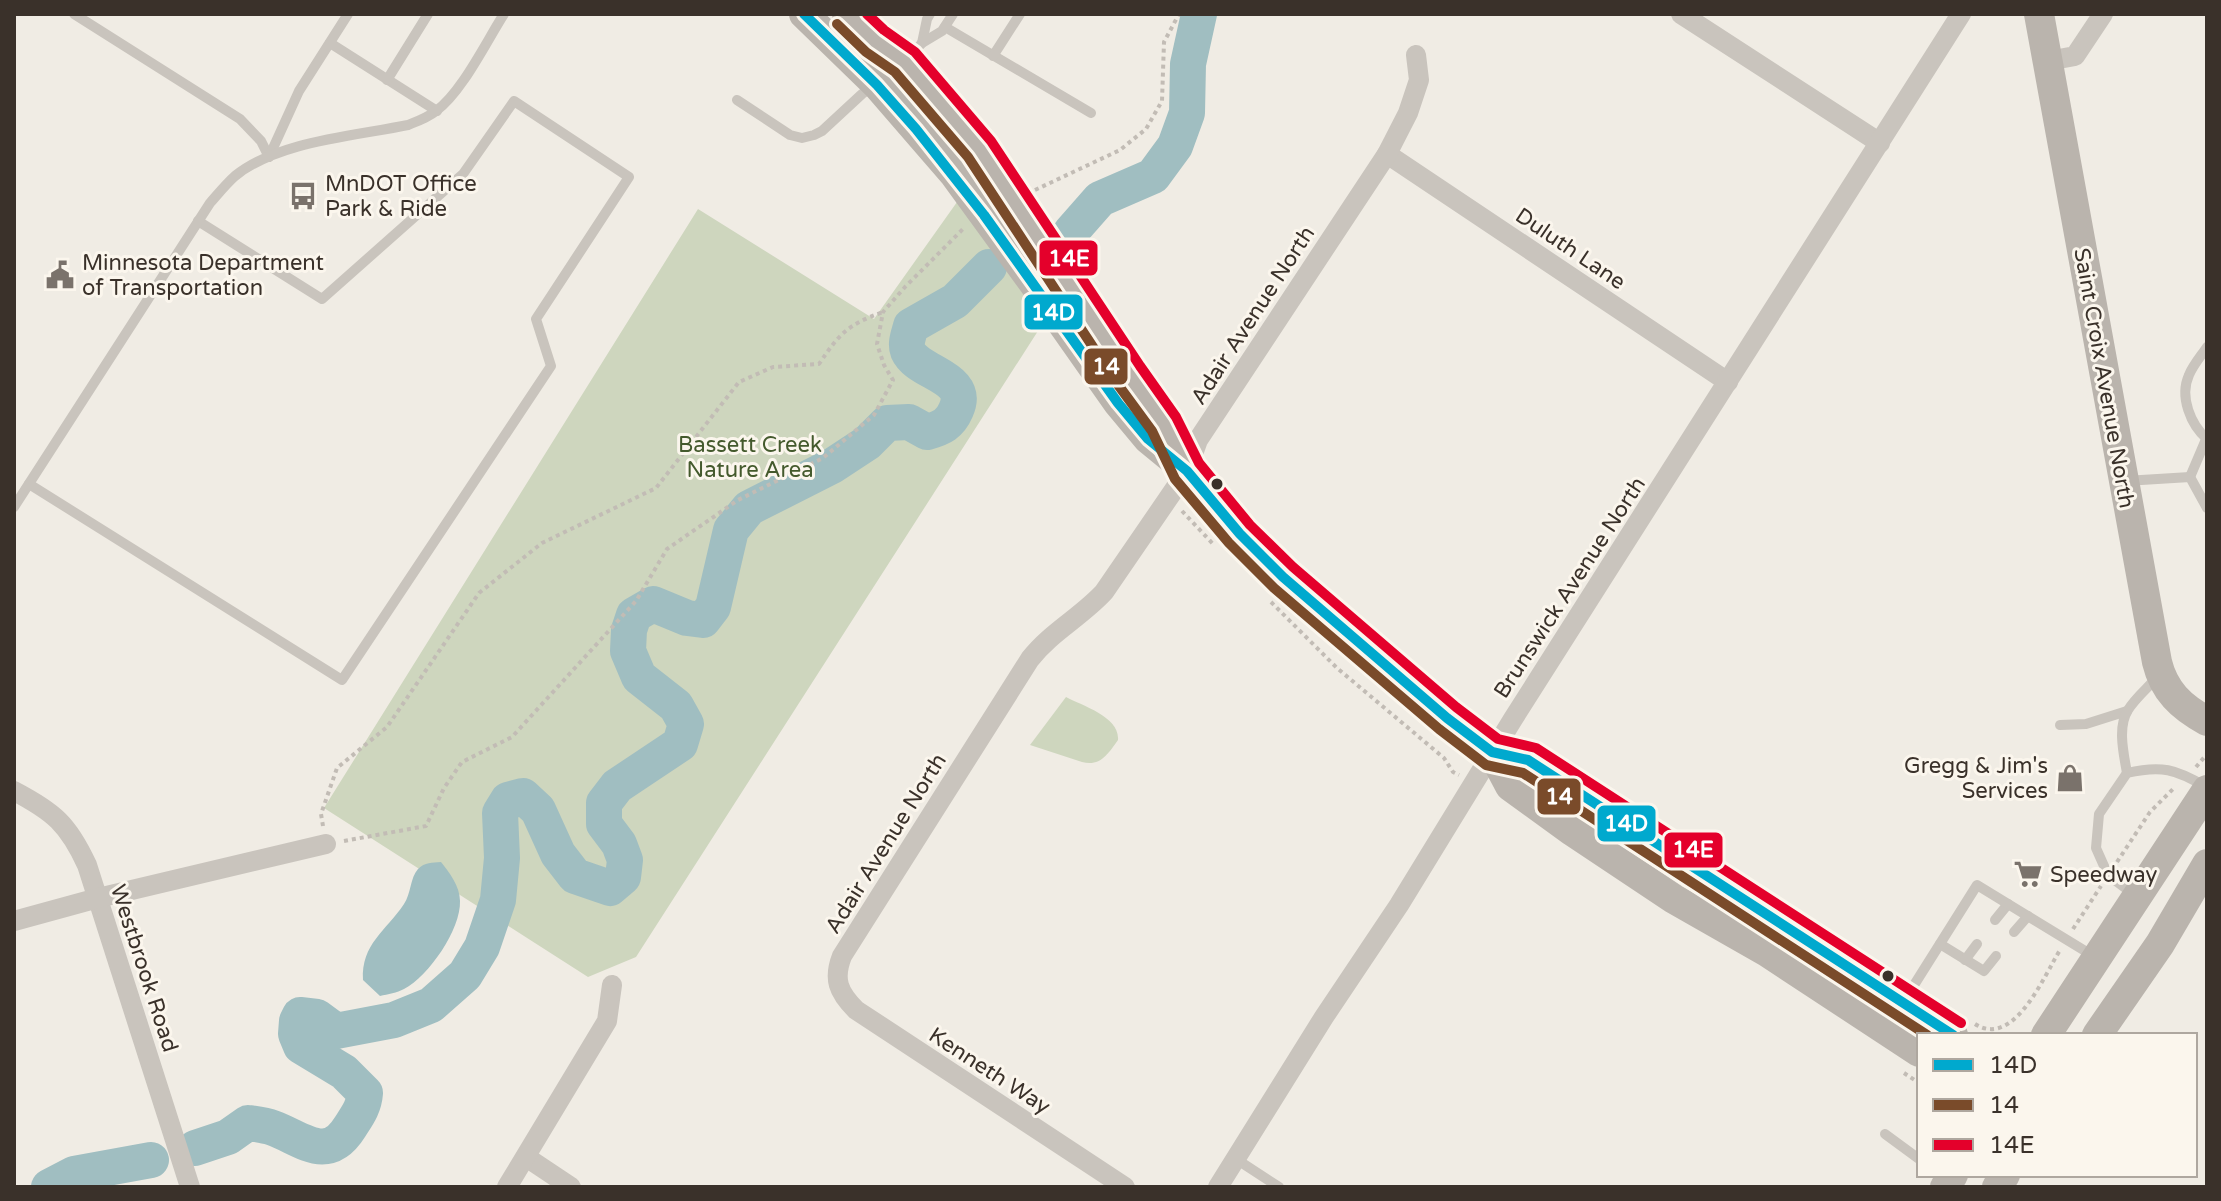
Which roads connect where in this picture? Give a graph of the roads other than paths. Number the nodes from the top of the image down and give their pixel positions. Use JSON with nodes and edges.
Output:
{"nodes":[{"id":1,"x":74,"y":14,"type":"edge"},
{"id":2,"x":348,"y":14,"type":"edge"},
{"id":3,"x":428,"y":14,"type":"edge"},
{"id":4,"x":504,"y":14,"type":"edge"},
{"id":5,"x":804,"y":14,"type":"edge"},
{"id":6,"x":847,"y":14,"type":"edge"},
{"id":7,"x":930,"y":14,"type":"edge"},
{"id":8,"x":953,"y":14,"type":"edge"},
{"id":9,"x":1020,"y":14,"type":"edge"},
{"id":10,"x":1681,"y":14,"type":"edge"},
{"id":11,"x":1961,"y":14,"type":"edge"},
{"id":12,"x":2039,"y":14,"type":"edge"},
{"id":13,"x":2103,"y":14,"type":"edge"},
{"id":14,"x":945,"y":27,"type":"junction"},
{"id":15,"x":330,"y":43,"type":"junction"},
{"id":16,"x":914,"y":52,"type":"junction"},
{"id":17,"x":1416,"y":55,"type":"dead end"},
{"id":18,"x":993,"y":56,"type":"junction"},
{"id":19,"x":2048,"y":61,"type":"junction"},
{"id":20,"x":387,"y":80,"type":"junction"},
{"id":21,"x":877,"y":85,"type":"junction"},
{"id":22,"x":737,"y":100,"type":"dead end"},
{"id":23,"x":437,"y":111,"type":"junction"},
{"id":24,"x":1091,"y":113,"type":"dead end"},
{"id":25,"x":1880,"y":143,"type":"junction"},
{"id":26,"x":1387,"y":154,"type":"junction"},
{"id":27,"x":269,"y":157,"type":"junction"},
{"id":28,"x":198,"y":221,"type":"junction"},
{"id":29,"x":2207,"y":347,"type":"edge"},
{"id":30,"x":1728,"y":382,"type":"junction"},
{"id":31,"x":2207,"y":439,"type":"edge"},
{"id":32,"x":1187,"y":471,"type":"junction"},
{"id":33,"x":2190,"y":477,"type":"junction"},
{"id":34,"x":2123,"y":481,"type":"junction"},
{"id":35,"x":29,"y":484,"type":"junction"},
{"id":36,"x":14,"y":507,"type":"edge"},
{"id":37,"x":2207,"y":508,"type":"edge"},
{"id":38,"x":2160,"y":674,"type":"junction"},
{"id":39,"x":2127,"y":711,"type":"junction"},
{"id":40,"x":2207,"y":721,"type":"edge"},
{"id":41,"x":2060,"y":725,"type":"dead end"},
{"id":42,"x":1492,"y":752,"type":"junction"},
{"id":43,"x":2127,"y":773,"type":"junction"},
{"id":44,"x":2200,"y":785,"type":"edge"},
{"id":45,"x":14,"y":791,"type":"edge"},
{"id":46,"x":326,"y":844,"type":"road end"},
{"id":47,"x":2207,"y":864,"type":"edge"},
{"id":48,"x":2137,"y":897,"type":"junction"},
{"id":49,"x":98,"y":898,"type":"junction"},
{"id":50,"x":2008,"y":904,"type":"junction"},
{"id":51,"x":2028,"y":916,"type":"junction"},
{"id":52,"x":1995,"y":920,"type":"dead end"},
{"id":53,"x":14,"y":921,"type":"edge"},
{"id":54,"x":2014,"y":932,"type":"dead end"},
{"id":55,"x":1940,"y":944,"type":"junction"},
{"id":56,"x":1977,"y":944,"type":"dead end"},
{"id":57,"x":1996,"y":956,"type":"dead end"},
{"id":58,"x":2097,"y":958,"type":"junction"},
{"id":59,"x":1965,"y":960,"type":"junction"},
{"id":60,"x":838,"y":983,"type":"joint"},
{"id":61,"x":612,"y":985,"type":"dead end"},
{"id":62,"x":1903,"y":1003,"type":"junction"},
{"id":63,"x":1950,"y":1033,"type":"edge"},
{"id":64,"x":2047,"y":1033,"type":"edge"},
{"id":65,"x":2098,"y":1033,"type":"edge"},
{"id":66,"x":1917,"y":1051,"type":"edge"},
{"id":67,"x":1885,"y":1134,"type":"dead end"},
{"id":68,"x":526,"y":1157,"type":"junction"},
{"id":69,"x":1917,"y":1158,"type":"edge"},
{"id":70,"x":1236,"y":1159,"type":"junction"},
{"id":71,"x":190,"y":1187,"type":"edge"},
{"id":72,"x":507,"y":1187,"type":"edge"},
{"id":73,"x":571,"y":1187,"type":"edge"},
{"id":74,"x":1125,"y":1187,"type":"edge"},
{"id":75,"x":1218,"y":1187,"type":"edge"},
{"id":76,"x":1279,"y":1187,"type":"edge"}],
"edges":[{"from":1,"to":27,"type":"lane"},
{"from":2,"to":15,"type":"lane"},
{"from":3,"to":20,"type":"lane"},
{"from":4,"to":23,"type":"lane"},
{"from":5,"to":21,"type":"street"},
{"from":6,"to":16,"type":"street"},
{"from":7,"to":16,"type":"lane"},
{"from":8,"to":14,"type":"lane"},
{"from":9,"to":18,"type":"lane"},
{"from":10,"to":25,"type":"street"},
{"from":11,"to":25,"type":"street","name":"Brunswick Avenue North"},
{"from":12,"to":19,"type":"street","name":"Saint Croix Avenue North"},
{"from":13,"to":19,"type":"street"},
{"from":14,"to":16,"type":"lane"},
{"from":14,"to":18,"type":"lane"},
{"from":15,"to":20,"type":"lane"},
{"from":15,"to":27,"type":"lane"},
{"from":16,"to":21,"type":"lane"},
{"from":16,"to":32,"type":"street"},
{"from":17,"to":26,"type":"street","name":"Adair Avenue North"},
{"from":18,"to":24,"type":"lane"},
{"from":19,"to":34,"type":"street","name":"Saint Croix Avenue North"},
{"from":20,"to":23,"type":"lane"},
{"from":21,"to":22,"type":"lane"},
{"from":21,"to":32,"type":"street"},
{"from":23,"to":27,"type":"lane"},
{"from":25,"to":30,"type":"street","name":"Brunswick Avenue North"},
{"from":26,"to":30,"type":"street","name":"Duluth Lane"},
{"from":26,"to":32,"type":"street","name":"Adair Avenue North"},
{"from":27,"to":28,"type":"lane"},
{"from":28,"to":35,"type":"lane"},
{"from":28,"to":35,"type":"lane"},
{"from":29,"to":31,"type":"lane"},
{"from":30,"to":42,"type":"street","name":"Brunswick Avenue North"},
{"from":31,"to":33,"type":"lane"},
{"from":32,"to":42,"type":"street"},
{"from":32,"to":60,"type":"street","name":"Adair Avenue North"},
{"from":33,"to":34,"type":"lane"},
{"from":33,"to":37,"type":"lane"},
{"from":34,"to":38,"type":"street","name":"Saint Croix Avenue North"},
{"from":35,"to":36,"type":"lane"},
{"from":38,"to":39,"type":"lane"},
{"from":38,"to":40,"type":"street","name":"Saint Croix Avenue North"},
{"from":39,"to":41,"type":"lane"},
{"from":39,"to":43,"type":"lane"},
{"from":42,"to":62,"type":"street"},
{"from":42,"to":66,"type":"street"},
{"from":42,"to":70,"type":"street","name":"Brunswick Avenue North"},
{"from":43,"to":44,"type":"lane"},
{"from":43,"to":48,"type":"lane"},
{"from":44,"to":48,"type":"street"},
{"from":45,"to":49,"type":"street","name":"Westbrook Road"},
{"from":46,"to":49,"type":"street"},
{"from":47,"to":65,"type":"street"},
{"from":48,"to":58,"type":"street"},
{"from":49,"to":53,"type":"street"},
{"from":49,"to":71,"type":"street","name":"Westbrook Road"},
{"from":50,"to":51,"type":"lane"},
{"from":50,"to":52,"type":"lane"},
{"from":50,"to":55,"type":"lane"},
{"from":51,"to":54,"type":"lane"},
{"from":51,"to":58,"type":"lane"},
{"from":55,"to":59,"type":"lane"},
{"from":55,"to":62,"type":"lane"},
{"from":56,"to":59,"type":"lane"},
{"from":57,"to":59,"type":"lane"},
{"from":58,"to":64,"type":"street"},
{"from":60,"to":74,"type":"street","name":"Kenneth Way"},
{"from":61,"to":68,"type":"street"},
{"from":62,"to":63,"type":"street"},
{"from":67,"to":69,"type":"lane"},
{"from":68,"to":72,"type":"street"},
{"from":68,"to":73,"type":"street"},
{"from":70,"to":75,"type":"street","name":"Brunswick Avenue North"},
{"from":70,"to":76,"type":"lane"}]}
